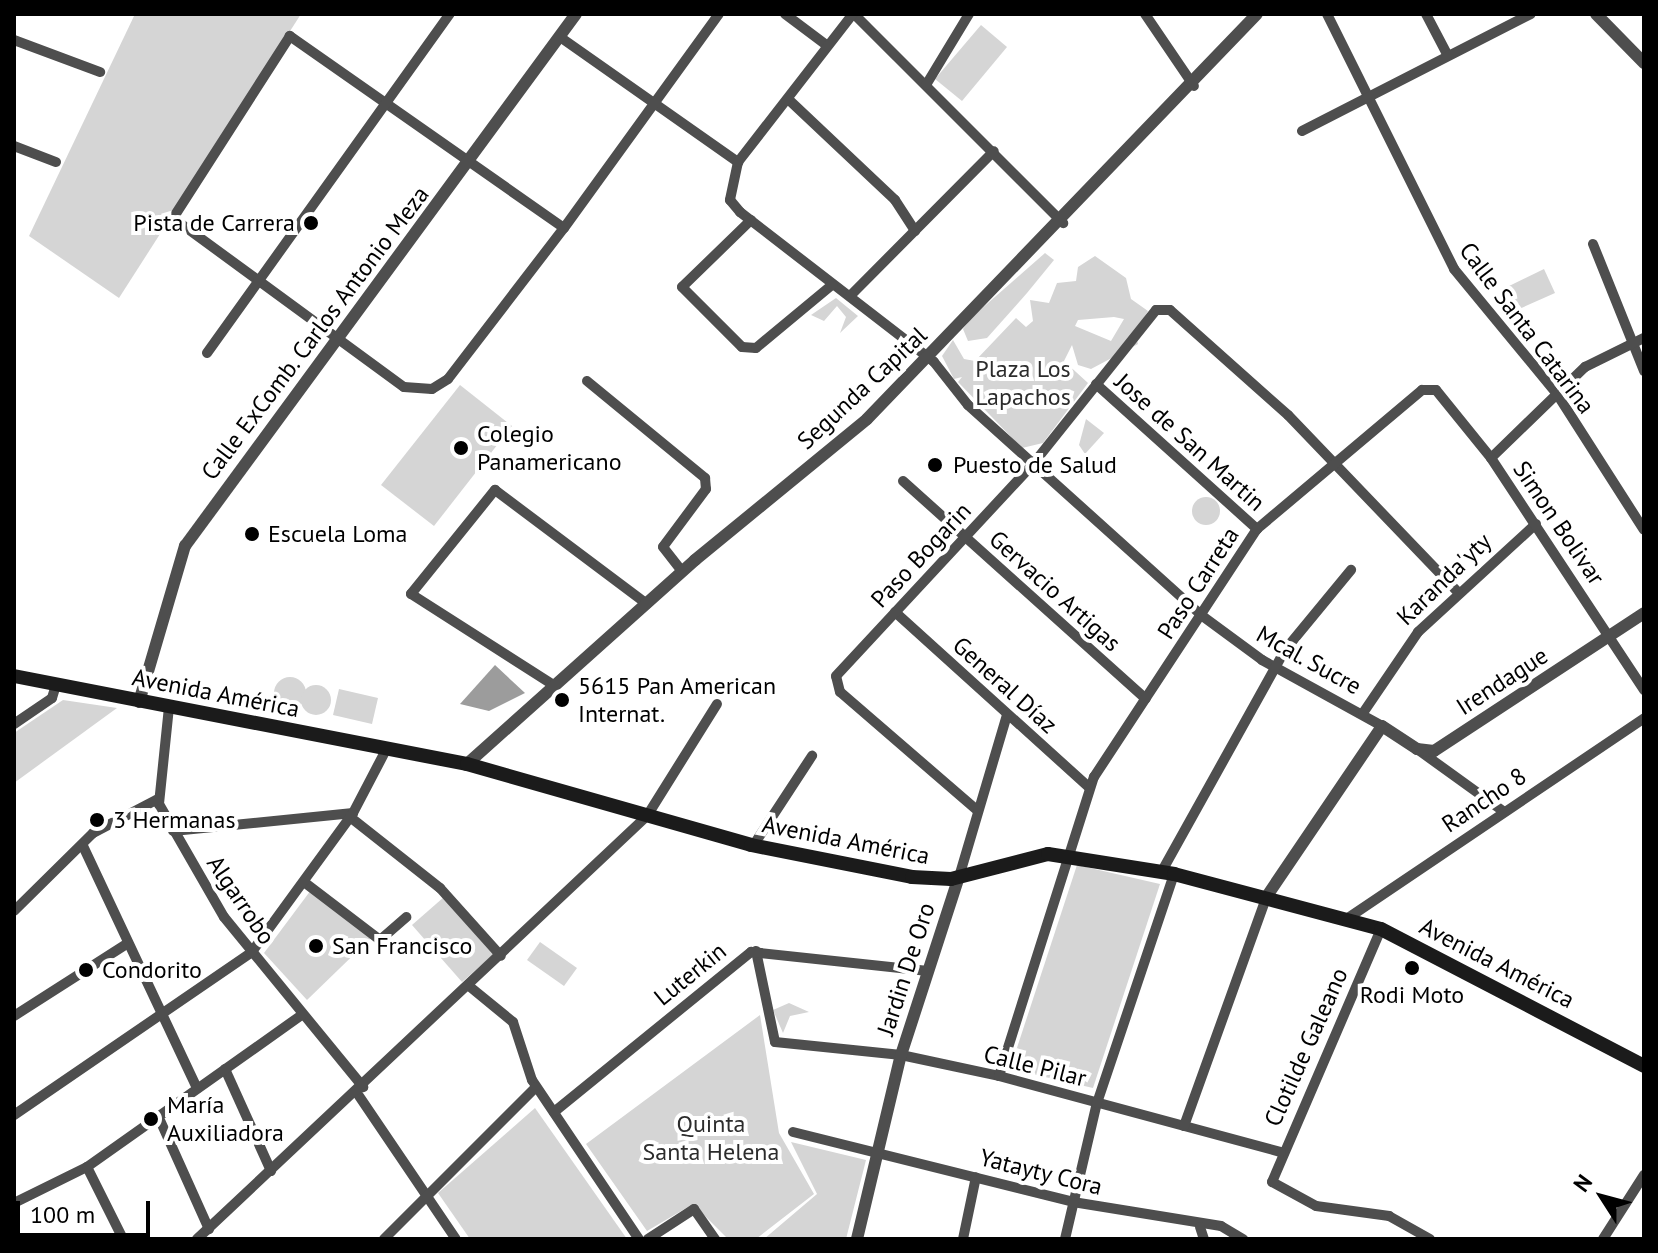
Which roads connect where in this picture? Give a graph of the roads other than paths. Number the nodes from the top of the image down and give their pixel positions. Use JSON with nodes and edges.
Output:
{"nodes":[{"id":1,"x":450,"y":14,"type":"edge"},
{"id":2,"x":576,"y":14,"type":"edge"},
{"id":3,"x":719,"y":14,"type":"edge"},
{"id":4,"x":785,"y":14,"type":"edge"},
{"id":5,"x":853,"y":14,"type":"edge"},
{"id":6,"x":969,"y":14,"type":"edge"},
{"id":7,"x":1145,"y":14,"type":"edge"},
{"id":8,"x":1257,"y":14,"type":"edge"},
{"id":9,"x":1327,"y":14,"type":"edge"},
{"id":10,"x":1426,"y":14,"type":"edge"},
{"id":11,"x":1531,"y":14,"type":"edge"},
{"id":12,"x":1598,"y":15,"type":"edge"},
{"id":13,"x":560,"y":37,"type":"junction"},
{"id":14,"x":14,"y":40,"type":"edge"},
{"id":15,"x":825,"y":44,"type":"junction"},
{"id":16,"x":1447,"y":54,"type":"junction"},
{"id":17,"x":1644,"y":63,"type":"edge"},
{"id":18,"x":100,"y":72,"type":"dead end"},
{"id":19,"x":926,"y":85,"type":"junction"},
{"id":20,"x":1194,"y":86,"type":"junction"},
{"id":21,"x":1368,"y":97,"type":"junction"},
{"id":22,"x":788,"y":99,"type":"junction"},
{"id":23,"x":387,"y":102,"type":"junction"},
{"id":24,"x":654,"y":105,"type":"junction"},
{"id":25,"x":1302,"y":131,"type":"dead end"},
{"id":26,"x":14,"y":146,"type":"edge"},
{"id":27,"x":994,"y":151,"type":"junction"},
{"id":28,"x":472,"y":160,"type":"junction"},
{"id":29,"x":56,"y":162,"type":"dead end"},
{"id":30,"x":738,"y":162,"type":"junction"},
{"id":31,"x":751,"y":220,"type":"junction"},
{"id":32,"x":1063,"y":223,"type":"junction"},
{"id":33,"x":564,"y":228,"type":"junction"},
{"id":34,"x":915,"y":231,"type":"junction"},
{"id":35,"x":1593,"y":244,"type":"dead end"},
{"id":36,"x":254,"y":282,"type":"junction"},
{"id":37,"x":832,"y":285,"type":"junction"},
{"id":38,"x":850,"y":296,"type":"junction"},
{"id":39,"x":1644,"y":338,"type":"edge"},
{"id":40,"x":339,"y":341,"type":"junction"},
{"id":41,"x":1633,"y":343,"type":"junction"},
{"id":42,"x":207,"y":353,"type":"dead end"},
{"id":43,"x":929,"y":357,"type":"junction"},
{"id":44,"x":1644,"y":371,"type":"edge"},
{"id":45,"x":587,"y":381,"type":"dead end"},
{"id":46,"x":1096,"y":384,"type":"junction"},
{"id":47,"x":1429,"y":388,"type":"joint"},
{"id":48,"x":1557,"y":394,"type":"junction"},
{"id":49,"x":1491,"y":458,"type":"junction"},
{"id":50,"x":1336,"y":461,"type":"junction"},
{"id":51,"x":1033,"y":464,"type":"junction"},
{"id":52,"x":903,"y":481,"type":"dead end"},
{"id":53,"x":1536,"y":524,"type":"junction"},
{"id":54,"x":1257,"y":529,"type":"junction"},
{"id":55,"x":1644,"y":530,"type":"edge"},
{"id":56,"x":965,"y":537,"type":"junction"},
{"id":57,"x":1351,"y":570,"type":"dead end"},
{"id":58,"x":682,"y":571,"type":"junction"},
{"id":59,"x":1458,"y":592,"type":"junction"},
{"id":60,"x":647,"y":604,"type":"junction"},
{"id":61,"x":895,"y":612,"type":"junction"},
{"id":62,"x":1644,"y":613,"type":"edge"},
{"id":63,"x":1201,"y":615,"type":"junction"},
{"id":64,"x":1610,"y":636,"type":"junction"},
{"id":65,"x":1276,"y":667,"type":"junction"},
{"id":66,"x":14,"y":676,"type":"edge"},
{"id":67,"x":56,"y":685,"type":"junction"},
{"id":68,"x":555,"y":686,"type":"junction"},
{"id":69,"x":1644,"y":690,"type":"edge"},
{"id":70,"x":1146,"y":699,"type":"junction"},
{"id":71,"x":139,"y":702,"type":"junction"},
{"id":72,"x":717,"y":704,"type":"dead end"},
{"id":73,"x":169,"y":707,"type":"junction"},
{"id":74,"x":1363,"y":713,"type":"junction"},
{"id":75,"x":1007,"y":715,"type":"junction"},
{"id":76,"x":1644,"y":718,"type":"edge"},
{"id":77,"x":14,"y":724,"type":"edge"},
{"id":78,"x":1382,"y":726,"type":"junction"},
{"id":79,"x":387,"y":748,"type":"junction"},
{"id":80,"x":1417,"y":749,"type":"junction"},
{"id":81,"x":812,"y":756,"type":"dead end"},
{"id":82,"x":467,"y":764,"type":"junction"},
{"id":83,"x":1089,"y":787,"type":"junction"},
{"id":84,"x":158,"y":799,"type":"junction"},
{"id":85,"x":978,"y":811,"type":"junction"},
{"id":86,"x":1503,"y":811,"type":"junction"},
{"id":87,"x":351,"y":815,"type":"junction"},
{"id":88,"x":647,"y":816,"type":"junction"},
{"id":89,"x":173,"y":831,"type":"junction"},
{"id":90,"x":83,"y":846,"type":"junction"},
{"id":91,"x":753,"y":846,"type":"junction"},
{"id":92,"x":1072,"y":855,"type":"junction"},
{"id":93,"x":1168,"y":872,"type":"junction"},
{"id":94,"x":959,"y":877,"type":"junction"},
{"id":95,"x":304,"y":882,"type":"junction"},
{"id":96,"x":1267,"y":896,"type":"junction"},
{"id":97,"x":14,"y":911,"type":"edge"},
{"id":98,"x":406,"y":917,"type":"dead end"},
{"id":99,"x":1348,"y":918,"type":"junction"},
{"id":100,"x":1381,"y":929,"type":"junction"},
{"id":101,"x":128,"y":943,"type":"junction"},
{"id":102,"x":756,"y":951,"type":"junction"},
{"id":103,"x":251,"y":953,"type":"junction"},
{"id":104,"x":501,"y":956,"type":"junction"},
{"id":105,"x":928,"y":971,"type":"junction"},
{"id":106,"x":469,"y":986,"type":"junction"},
{"id":107,"x":163,"y":1014,"type":"junction"},
{"id":108,"x":302,"y":1015,"type":"junction"},
{"id":109,"x":14,"y":1016,"type":"edge"},
{"id":110,"x":901,"y":1055,"type":"junction"},
{"id":111,"x":1644,"y":1066,"type":"edge"},
{"id":112,"x":225,"y":1069,"type":"junction"},
{"id":113,"x":999,"y":1076,"type":"junction"},
{"id":114,"x":536,"y":1087,"type":"junction"},
{"id":115,"x":197,"y":1088,"type":"junction"},
{"id":116,"x":360,"y":1090,"type":"junction"},
{"id":117,"x":1097,"y":1103,"type":"junction"},
{"id":118,"x":554,"y":1112,"type":"junction"},
{"id":119,"x":14,"y":1115,"type":"edge"},
{"id":120,"x":159,"y":1118,"type":"junction"},
{"id":121,"x":1184,"y":1126,"type":"junction"},
{"id":122,"x":793,"y":1132,"type":"dead end"},
{"id":123,"x":877,"y":1152,"type":"junction"},
{"id":124,"x":1281,"y":1152,"type":"junction"},
{"id":125,"x":87,"y":1167,"type":"junction"},
{"id":126,"x":271,"y":1171,"type":"junction"},
{"id":127,"x":1644,"y":1175,"type":"edge"},
{"id":128,"x":976,"y":1177,"type":"junction"},
{"id":129,"x":428,"y":1194,"type":"junction"},
{"id":130,"x":1073,"y":1202,"type":"junction"},
{"id":131,"x":14,"y":1203,"type":"edge"},
{"id":132,"x":1200,"y":1227,"type":"junction"},
{"id":133,"x":209,"y":1229,"type":"junction"},
{"id":134,"x":123,"y":1239,"type":"edge"},
{"id":135,"x":197,"y":1239,"type":"edge"},
{"id":136,"x":384,"y":1239,"type":"edge"},
{"id":137,"x":456,"y":1239,"type":"edge"},
{"id":138,"x":639,"y":1239,"type":"edge"},
{"id":139,"x":648,"y":1239,"type":"edge"},
{"id":140,"x":715,"y":1239,"type":"edge"},
{"id":141,"x":857,"y":1239,"type":"edge"},
{"id":142,"x":963,"y":1239,"type":"edge"},
{"id":143,"x":1065,"y":1239,"type":"edge"},
{"id":144,"x":1204,"y":1239,"type":"edge"},
{"id":145,"x":1243,"y":1239,"type":"edge"},
{"id":146,"x":1430,"y":1239,"type":"edge"},
{"id":147,"x":1603,"y":1239,"type":"edge"}],
"edges":[{"from":1,"to":23,"type":"street"},
{"from":2,"to":13,"type":"street","name":"Calle ExComb. Carlos Antonio Meza"},
{"from":3,"to":24,"type":"street"},
{"from":4,"to":15,"type":"street"},
{"from":5,"to":15,"type":"street"},
{"from":5,"to":19,"type":"street"},
{"from":6,"to":19,"type":"street"},
{"from":7,"to":20,"type":"street"},
{"from":8,"to":20,"type":"street","name":"Segunda Capital"},
{"from":9,"to":21,"type":"street","name":"Calle Santa Catarina"},
{"from":10,"to":16,"type":"street"},
{"from":11,"to":16,"type":"street"},
{"from":12,"to":17,"type":"street"},
{"from":13,"to":24,"type":"street"},
{"from":13,"to":28,"type":"street","name":"Calle ExComb. Carlos Antonio Meza"},
{"from":14,"to":18,"type":"street"},
{"from":15,"to":22,"type":"street"},
{"from":16,"to":21,"type":"street"},
{"from":19,"to":27,"type":"street"},
{"from":20,"to":32,"type":"street","name":"Segunda Capital"},
{"from":21,"to":25,"type":"street"},
{"from":21,"to":48,"type":"street","name":"Calle Santa Catarina"},
{"from":22,"to":30,"type":"street"},
{"from":22,"to":34,"type":"street"},
{"from":23,"to":28,"type":"street"},
{"from":23,"to":36,"type":"street"},
{"from":23,"to":36,"type":"street"},
{"from":24,"to":30,"type":"street"},
{"from":24,"to":33,"type":"street"},
{"from":26,"to":29,"type":"street"},
{"from":27,"to":32,"type":"street"},
{"from":27,"to":34,"type":"street"},
{"from":28,"to":33,"type":"street"},
{"from":28,"to":40,"type":"street","name":"Calle ExComb. Carlos Antonio Meza"},
{"from":30,"to":31,"type":"street","name":"Mcal. Sucre"},
{"from":31,"to":37,"type":"street","name":"Mcal. Sucre"},
{"from":31,"to":37,"type":"street"},
{"from":32,"to":43,"type":"street","name":"Segunda Capital"},
{"from":33,"to":40,"type":"street"},
{"from":34,"to":38,"type":"street"},
{"from":35,"to":41,"type":"street"},
{"from":36,"to":40,"type":"street"},
{"from":36,"to":42,"type":"street"},
{"from":37,"to":38,"type":"street","name":"Mcal. Sucre"},
{"from":38,"to":43,"type":"street","name":"Mcal. Sucre"},
{"from":39,"to":41,"type":"street"},
{"from":40,"to":71,"type":"street","name":"Calle ExComb. Carlos Antonio Meza"},
{"from":41,"to":44,"type":"street"},
{"from":41,"to":48,"type":"street"},
{"from":43,"to":51,"type":"street","name":"Mcal. Sucre"},
{"from":43,"to":58,"type":"street","name":"Segunda Capital"},
{"from":45,"to":58,"type":"street"},
{"from":46,"to":50,"type":"street","name":"Paso Bogarin"},
{"from":46,"to":51,"type":"street","name":"Paso Bogarin"},
{"from":46,"to":54,"type":"street","name":"Jose de San Martin"},
{"from":47,"to":49,"type":"street","name":"Simon Bolivar"},
{"from":47,"to":50,"type":"street","name":"Paso Carreta"},
{"from":48,"to":49,"type":"street"},
{"from":48,"to":55,"type":"street","name":"Calle Santa Catarina"},
{"from":49,"to":53,"type":"street","name":"Simon Bolivar"},
{"from":50,"to":54,"type":"street","name":"Paso Carreta"},
{"from":50,"to":59,"type":"street"},
{"from":51,"to":56,"type":"street","name":"Paso Bogarin"},
{"from":51,"to":63,"type":"street","name":"Mcal. Sucre"},
{"from":52,"to":56,"type":"street","name":"Gervacio Artigas"},
{"from":53,"to":59,"type":"street","name":"Karanda'yty"},
{"from":53,"to":64,"type":"street","name":"Simon Bolivar"},
{"from":54,"to":63,"type":"street","name":"Paso Carreta"},
{"from":56,"to":61,"type":"street","name":"Paso Bogarin"},
{"from":56,"to":70,"type":"street","name":"Gervacio Artigas"},
{"from":57,"to":65,"type":"street"},
{"from":58,"to":60,"type":"street","name":"Segunda Capital"},
{"from":59,"to":74,"type":"street","name":"Karanda'yty"},
{"from":60,"to":68,"type":"street","name":"Segunda Capital"},
{"from":60,"to":68,"type":"street"},
{"from":61,"to":75,"type":"street","name":"General Díaz"},
{"from":61,"to":85,"type":"street","name":"Paso Bogarin"},
{"from":62,"to":64,"type":"street","name":"Irendague"},
{"from":63,"to":65,"type":"street","name":"Mcal. Sucre"},
{"from":63,"to":70,"type":"street","name":"Paso Carreta"},
{"from":64,"to":69,"type":"street","name":"Simon Bolivar"},
{"from":64,"to":80,"type":"street","name":"Irendague"},
{"from":65,"to":74,"type":"street","name":"Mcal. Sucre"},
{"from":65,"to":93,"type":"street"},
{"from":66,"to":67,"type":"main road","name":"Avenida América"},
{"from":67,"to":71,"type":"main road","name":"Avenida América"},
{"from":67,"to":77,"type":"street"},
{"from":68,"to":82,"type":"street","name":"Segunda Capital"},
{"from":70,"to":83,"type":"street","name":"Paso Carreta"},
{"from":71,"to":73,"type":"main road","name":"Avenida América"},
{"from":72,"to":88,"type":"street"},
{"from":73,"to":79,"type":"main road","name":"Avenida América"},
{"from":73,"to":84,"type":"street"},
{"from":74,"to":78,"type":"street","name":"Mcal. Sucre"},
{"from":75,"to":83,"type":"street","name":"General Díaz"},
{"from":75,"to":85,"type":"street","name":"Jardin De Oro"},
{"from":76,"to":86,"type":"street","name":"Rancho 8"},
{"from":78,"to":80,"type":"street"},
{"from":78,"to":96,"type":"street"},
{"from":79,"to":82,"type":"main road","name":"Avenida América"},
{"from":79,"to":87,"type":"street"},
{"from":80,"to":86,"type":"street"},
{"from":81,"to":91,"type":"street"},
{"from":82,"to":88,"type":"main road","name":"Avenida América"},
{"from":83,"to":92,"type":"street","name":"Paso Carreta"},
{"from":84,"to":89,"type":"street","name":"Algarrobo"},
{"from":84,"to":90,"type":"street"},
{"from":85,"to":94,"type":"street","name":"Jardin De Oro"},
{"from":86,"to":99,"type":"street","name":"Rancho 8"},
{"from":87,"to":89,"type":"street"},
{"from":87,"to":95,"type":"street"},
{"from":87,"to":104,"type":"street"},
{"from":88,"to":91,"type":"main road","name":"Avenida América"},
{"from":88,"to":104,"type":"street"},
{"from":89,"to":103,"type":"street","name":"Algarrobo"},
{"from":90,"to":97,"type":"street"},
{"from":90,"to":101,"type":"street"},
{"from":91,"to":94,"type":"main road","name":"Avenida América"},
{"from":92,"to":93,"type":"main road","name":"Avenida América"},
{"from":92,"to":94,"type":"main road","name":"Avenida América"},
{"from":92,"to":113,"type":"street","name":"Paso Carreta"},
{"from":93,"to":96,"type":"main road","name":"Avenida América"},
{"from":93,"to":117,"type":"street"},
{"from":94,"to":105,"type":"street","name":"Jardin De Oro"},
{"from":95,"to":98,"type":"street"},
{"from":95,"to":103,"type":"street"},
{"from":96,"to":99,"type":"main road","name":"Avenida América"},
{"from":96,"to":121,"type":"street"},
{"from":99,"to":100,"type":"main road","name":"Avenida América"},
{"from":100,"to":111,"type":"main road","name":"Avenida América"},
{"from":100,"to":124,"type":"street","name":"Clotilde Galeano"},
{"from":101,"to":107,"type":"street"},
{"from":101,"to":109,"type":"street"},
{"from":102,"to":105,"type":"street","name":"Luterkin"},
{"from":102,"to":110,"type":"street","name":"Calle Pilar"},
{"from":102,"to":118,"type":"street","name":"Luterkin"},
{"from":103,"to":107,"type":"street"},
{"from":103,"to":108,"type":"street","name":"Algarrobo"},
{"from":104,"to":106,"type":"street"},
{"from":105,"to":110,"type":"street","name":"Jardin De Oro"},
{"from":106,"to":114,"type":"street"},
{"from":106,"to":116,"type":"street"},
{"from":107,"to":115,"type":"street"},
{"from":107,"to":119,"type":"street"},
{"from":108,"to":112,"type":"street"},
{"from":108,"to":116,"type":"street","name":"Algarrobo"},
{"from":110,"to":113,"type":"street","name":"Calle Pilar"},
{"from":110,"to":123,"type":"street","name":"Jardin De Oro"},
{"from":112,"to":115,"type":"street"},
{"from":112,"to":126,"type":"street"},
{"from":113,"to":117,"type":"street","name":"Calle Pilar"},
{"from":114,"to":118,"type":"street"},
{"from":114,"to":129,"type":"street"},
{"from":115,"to":120,"type":"street"},
{"from":116,"to":126,"type":"street"},
{"from":116,"to":129,"type":"street","name":"Algarrobo"},
{"from":117,"to":121,"type":"street","name":"Calle Pilar"},
{"from":117,"to":130,"type":"street"},
{"from":118,"to":138,"type":"street"},
{"from":120,"to":125,"type":"street"},
{"from":120,"to":133,"type":"street"},
{"from":121,"to":124,"type":"street","name":"Calle Pilar"},
{"from":122,"to":123,"type":"street","name":"Yatayty Cora"},
{"from":123,"to":128,"type":"street","name":"Yatayty Cora"},
{"from":123,"to":141,"type":"street","name":"Jardin De Oro"},
{"from":124,"to":146,"type":"street","name":"Clotilde Galeano"},
{"from":125,"to":131,"type":"street"},
{"from":125,"to":134,"type":"street"},
{"from":126,"to":133,"type":"street"},
{"from":127,"to":147,"type":"street"},
{"from":128,"to":130,"type":"street","name":"Yatayty Cora"},
{"from":128,"to":142,"type":"street"},
{"from":129,"to":136,"type":"street"},
{"from":129,"to":137,"type":"street","name":"Algarrobo"},
{"from":130,"to":132,"type":"street","name":"Yatayty Cora"},
{"from":130,"to":143,"type":"street"},
{"from":132,"to":144,"type":"street"},
{"from":132,"to":145,"type":"street","name":"Yatayty Cora"},
{"from":133,"to":135,"type":"street"},
{"from":139,"to":140,"type":"street"}]}
